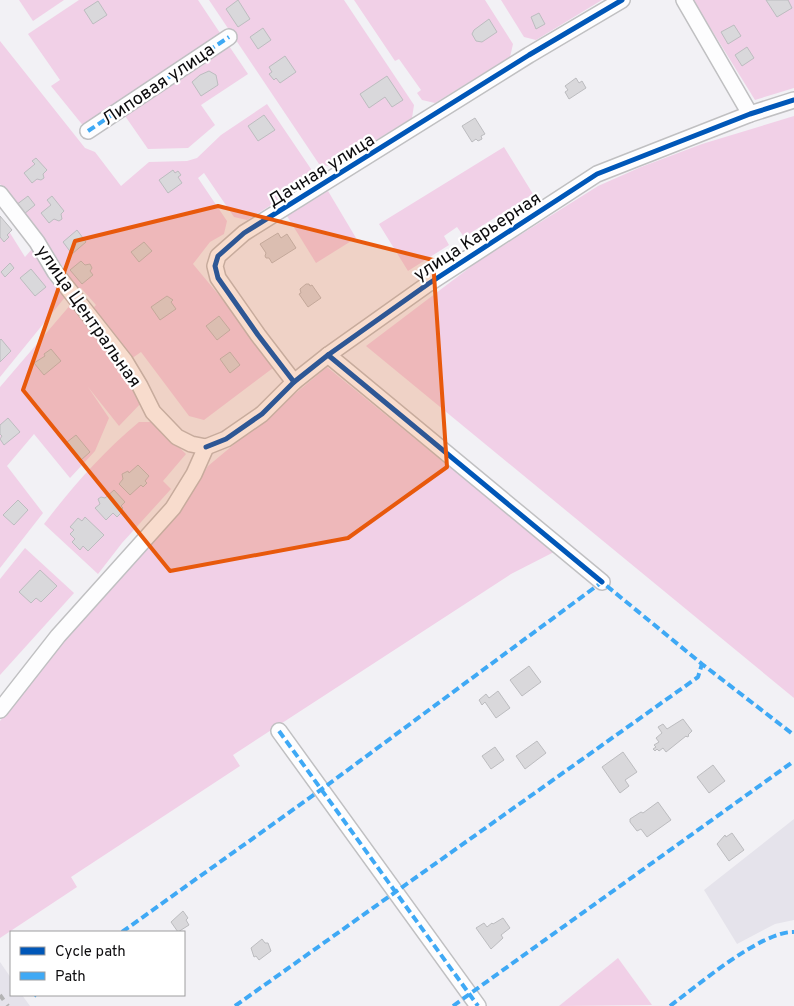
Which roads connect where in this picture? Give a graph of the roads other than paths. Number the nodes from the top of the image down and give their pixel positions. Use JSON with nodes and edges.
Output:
{"nodes":[{"id":1,"x":622,"y":0,"type":"edge"},
{"id":2,"x":684,"y":0,"type":"edge"},
{"id":3,"x":228,"y":37,"type":"dead end"},
{"id":4,"x":794,"y":100,"type":"edge"},
{"id":5,"x":750,"y":114,"type":"junction"},
{"id":6,"x":88,"y":131,"type":"dead end"},
{"id":7,"x":0,"y":194,"type":"edge"},
{"id":8,"x":328,"y":355,"type":"junction"},
{"id":9,"x":294,"y":382,"type":"junction"},
{"id":10,"x":206,"y":447,"type":"junction"},
{"id":11,"x":602,"y":582,"type":"dead end"},
{"id":12,"x":0,"y":710,"type":"edge"},
{"id":13,"x":279,"y":731,"type":"dead end"},
{"id":14,"x":478,"y":1006,"type":"edge"}],
"edges":[{"from":1,"to":9,"type":"street","name":"Дачная улица"},
{"from":2,"to":5,"type":"street"},
{"from":3,"to":6,"type":"street","name":"Липовая улица"},
{"from":4,"to":5,"type":"street","name":"улица Карьерная"},
{"from":5,"to":8,"type":"street","name":"улица Карьерная"},
{"from":7,"to":10,"type":"street","name":"улица Центральная"},
{"from":8,"to":9,"type":"street","name":"улица Карьерная"},
{"from":8,"to":11,"type":"street"},
{"from":9,"to":10,"type":"street","name":"улица Карьерная"},
{"from":10,"to":12,"type":"street"},
{"from":13,"to":14,"type":"street"}]}
